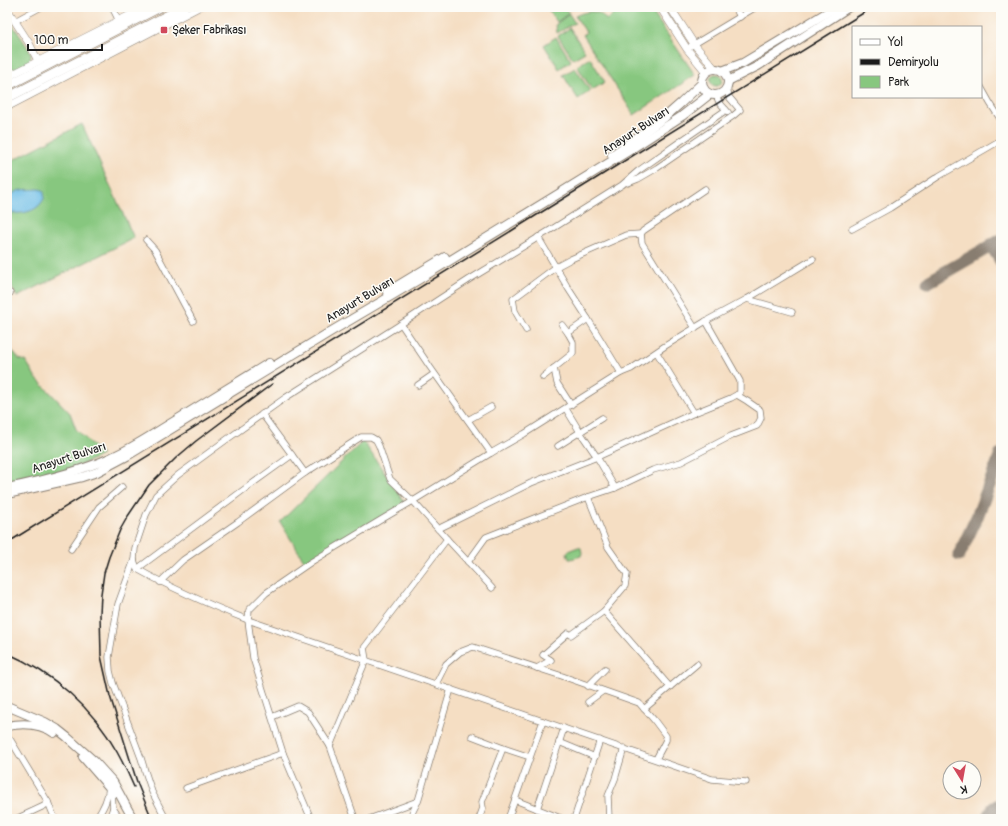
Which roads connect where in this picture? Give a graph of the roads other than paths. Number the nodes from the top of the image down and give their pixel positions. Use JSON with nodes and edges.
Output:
{"nodes":[{"id":1,"x":41,"y":7,"type":"edge"},
{"id":2,"x":112,"y":7,"type":"edge"},
{"id":3,"x":146,"y":7,"type":"edge"},
{"id":4,"x":160,"y":7,"type":"edge"},
{"id":5,"x":184,"y":7,"type":"edge"},
{"id":6,"x":198,"y":7,"type":"edge"},
{"id":7,"x":660,"y":7,"type":"edge"},
{"id":8,"x":670,"y":7,"type":"edge"},
{"id":9,"x":735,"y":7,"type":"edge"},
{"id":10,"x":756,"y":7,"type":"edge"},
{"id":11,"x":836,"y":7,"type":"edge"},
{"id":12,"x":849,"y":7,"type":"edge"},
{"id":13,"x":7,"y":9,"type":"edge"},
{"id":14,"x":740,"y":17,"type":"junction"},
{"id":15,"x":15,"y":21,"type":"junction"},
{"id":16,"x":119,"y":21,"type":"junction"},
{"id":17,"x":694,"y":44,"type":"junction"},
{"id":18,"x":687,"y":48,"type":"junction"},
{"id":19,"x":38,"y":61,"type":"junction"},
{"id":20,"x":719,"y":70,"type":"junction"},
{"id":21,"x":706,"y":72,"type":"junction"},
{"id":22,"x":7,"y":78,"type":"edge"},
{"id":23,"x":702,"y":83,"type":"junction"},
{"id":24,"x":727,"y":84,"type":"junction"},
{"id":25,"x":7,"y":86,"type":"edge"},
{"id":26,"x":982,"y":88,"type":"edge"},
{"id":27,"x":713,"y":94,"type":"junction"},
{"id":28,"x":7,"y":98,"type":"edge"},
{"id":29,"x":7,"y":107,"type":"edge"},
{"id":30,"x":726,"y":110,"type":"junction"},
{"id":31,"x":732,"y":116,"type":"junction"},
{"id":32,"x":1001,"y":120,"type":"edge"},
{"id":33,"x":1000,"y":141,"type":"edge"},
{"id":34,"x":622,"y":185,"type":"junction"},
{"id":35,"x":705,"y":189,"type":"dead end"},
{"id":36,"x":852,"y":229,"type":"dead end"},
{"id":37,"x":641,"y":234,"type":"junction"},
{"id":38,"x":538,"y":238,"type":"junction"},
{"id":39,"x":146,"y":240,"type":"dead end"},
{"id":40,"x":813,"y":259,"type":"dead end"},
{"id":41,"x":556,"y":267,"type":"junction"},
{"id":42,"x":747,"y":299,"type":"junction"},
{"id":43,"x":792,"y":312,"type":"dead end"},
{"id":44,"x":588,"y":319,"type":"junction"},
{"id":45,"x":193,"y":321,"type":"dead end"},
{"id":46,"x":706,"y":321,"type":"junction"},
{"id":47,"x":401,"y":324,"type":"junction"},
{"id":48,"x":562,"y":325,"type":"dead end"},
{"id":49,"x":695,"y":328,"type":"junction"},
{"id":50,"x":526,"y":330,"type":"dead end"},
{"id":51,"x":568,"y":333,"type":"junction"},
{"id":52,"x":657,"y":353,"type":"junction"},
{"id":53,"x":554,"y":368,"type":"junction"},
{"id":54,"x":621,"y":373,"type":"junction"},
{"id":55,"x":434,"y":374,"type":"junction"},
{"id":56,"x":543,"y":377,"type":"dead end"},
{"id":57,"x":418,"y":385,"type":"dead end"},
{"id":58,"x":737,"y":395,"type":"junction"},
{"id":59,"x":571,"y":405,"type":"junction"},
{"id":60,"x":491,"y":407,"type":"dead end"},
{"id":61,"x":566,"y":409,"type":"junction"},
{"id":62,"x":694,"y":413,"type":"junction"},
{"id":63,"x":262,"y":414,"type":"junction"},
{"id":64,"x":602,"y":418,"type":"dead end"},
{"id":65,"x":468,"y":420,"type":"junction"},
{"id":66,"x":580,"y":432,"type":"junction"},
{"id":67,"x":558,"y":446,"type":"dead end"},
{"id":68,"x":491,"y":453,"type":"junction"},
{"id":69,"x":292,"y":455,"type":"junction"},
{"id":70,"x":597,"y":457,"type":"junction"},
{"id":71,"x":305,"y":473,"type":"junction"},
{"id":72,"x":122,"y":486,"type":"dead end"},
{"id":73,"x":7,"y":488,"type":"edge"},
{"id":74,"x":615,"y":488,"type":"junction"},
{"id":75,"x":7,"y":494,"type":"edge"},
{"id":76,"x":588,"y":497,"type":"junction"},
{"id":77,"x":413,"y":501,"type":"junction"},
{"id":78,"x":438,"y":529,"type":"junction"},
{"id":79,"x":447,"y":539,"type":"junction"},
{"id":80,"x":70,"y":549,"type":"dead end"},
{"id":81,"x":134,"y":560,"type":"junction"},
{"id":82,"x":468,"y":562,"type":"junction"},
{"id":83,"x":137,"y":569,"type":"junction"},
{"id":84,"x":160,"y":582,"type":"junction"},
{"id":85,"x":492,"y":588,"type":"dead end"},
{"id":86,"x":604,"y":611,"type":"junction"},
{"id":87,"x":248,"y":620,"type":"junction"},
{"id":88,"x":366,"y":660,"type":"junction"},
{"id":89,"x":697,"y":664,"type":"dead end"},
{"id":90,"x":537,"y":668,"type":"junction"},
{"id":91,"x":604,"y":669,"type":"dead end"},
{"id":92,"x":436,"y":684,"type":"junction"},
{"id":93,"x":588,"y":686,"type":"junction"},
{"id":94,"x":670,"y":687,"type":"junction"},
{"id":95,"x":451,"y":689,"type":"junction"},
{"id":96,"x":602,"y":691,"type":"junction"},
{"id":97,"x":588,"y":702,"type":"dead end"},
{"id":98,"x":7,"y":706,"type":"edge"},
{"id":99,"x":644,"y":709,"type":"junction"},
{"id":100,"x":272,"y":717,"type":"junction"},
{"id":101,"x":543,"y":721,"type":"junction"},
{"id":102,"x":7,"y":726,"type":"edge"},
{"id":103,"x":564,"y":728,"type":"junction"},
{"id":104,"x":472,"y":736,"type":"dead end"},
{"id":105,"x":7,"y":739,"type":"edge"},
{"id":106,"x":600,"y":740,"type":"junction"},
{"id":107,"x":559,"y":742,"type":"junction"},
{"id":108,"x":330,"y":746,"type":"junction"},
{"id":109,"x":504,"y":748,"type":"junction"},
{"id":110,"x":624,"y":748,"type":"junction"},
{"id":111,"x":283,"y":752,"type":"junction"},
{"id":112,"x":595,"y":757,"type":"junction"},
{"id":113,"x":530,"y":758,"type":"junction"},
{"id":114,"x":656,"y":759,"type":"junction"},
{"id":115,"x":746,"y":782,"type":"dead end"},
{"id":116,"x":111,"y":787,"type":"junction"},
{"id":117,"x":186,"y":788,"type":"dead end"},
{"id":118,"x":515,"y":800,"type":"junction"},
{"id":119,"x":418,"y":801,"type":"junction"},
{"id":120,"x":48,"y":802,"type":"junction"},
{"id":121,"x":113,"y":808,"type":"junction"},
{"id":122,"x":537,"y":809,"type":"junction"},
{"id":123,"x":16,"y":819,"type":"edge"},
{"id":124,"x":55,"y":819,"type":"edge"},
{"id":125,"x":96,"y":819,"type":"edge"},
{"id":126,"x":109,"y":819,"type":"edge"},
{"id":127,"x":120,"y":819,"type":"edge"},
{"id":128,"x":127,"y":819,"type":"edge"},
{"id":129,"x":133,"y":819,"type":"edge"},
{"id":130,"x":166,"y":819,"type":"edge"},
{"id":131,"x":311,"y":819,"type":"edge"},
{"id":132,"x":355,"y":819,"type":"edge"},
{"id":133,"x":369,"y":819,"type":"edge"},
{"id":134,"x":409,"y":819,"type":"edge"},
{"id":135,"x":479,"y":819,"type":"edge"},
{"id":136,"x":508,"y":819,"type":"edge"},
{"id":137,"x":563,"y":819,"type":"edge"},
{"id":138,"x":574,"y":819,"type":"edge"},
{"id":139,"x":609,"y":819,"type":"edge"}],
"edges":[{"from":1,"to":15,"type":"street"},
{"from":2,"to":16,"type":"street"},
{"from":3,"to":16,"type":"street"},
{"from":4,"to":25,"type":"highway"},
{"from":5,"to":28,"type":"highway"},
{"from":6,"to":29,"type":"street"},
{"from":7,"to":18,"type":"street"},
{"from":8,"to":17,"type":"street"},
{"from":9,"to":14,"type":"street"},
{"from":10,"to":14,"type":"street"},
{"from":11,"to":20,"type":"main road"},
{"from":12,"to":24,"type":"main road"},
{"from":13,"to":15,"type":"street"},
{"from":14,"to":17,"type":"street"},
{"from":15,"to":19,"type":"street"},
{"from":16,"to":19,"type":"street"},
{"from":17,"to":18,"type":"street"},
{"from":17,"to":20,"type":"street"},
{"from":18,"to":21,"type":"street"},
{"from":19,"to":22,"type":"street"},
{"from":20,"to":21,"type":"main road"},
{"from":20,"to":24,"type":"main road"},
{"from":21,"to":23,"type":"main road"},
{"from":23,"to":27,"type":"main road"},
{"from":23,"to":73,"type":"main road","name":"Anayurt Bulvarı"},
{"from":24,"to":27,"type":"main road"},
{"from":24,"to":31,"type":"street"},
{"from":26,"to":32,"type":"street"},
{"from":27,"to":30,"type":"street"},
{"from":27,"to":75,"type":"main road","name":"Anayurt Bulvarı"},
{"from":30,"to":31,"type":"street"},
{"from":30,"to":34,"type":"street"},
{"from":31,"to":34,"type":"street"},
{"from":33,"to":36,"type":"street"},
{"from":34,"to":38,"type":"street"},
{"from":35,"to":37,"type":"street"},
{"from":37,"to":41,"type":"street"},
{"from":37,"to":49,"type":"street"},
{"from":38,"to":41,"type":"street"},
{"from":38,"to":47,"type":"street"},
{"from":39,"to":45,"type":"street"},
{"from":40,"to":42,"type":"street"},
{"from":41,"to":44,"type":"street"},
{"from":41,"to":50,"type":"street"},
{"from":42,"to":43,"type":"street"},
{"from":42,"to":46,"type":"street"},
{"from":44,"to":51,"type":"street"},
{"from":44,"to":54,"type":"street"},
{"from":46,"to":49,"type":"street"},
{"from":46,"to":58,"type":"street"},
{"from":47,"to":55,"type":"street"},
{"from":47,"to":63,"type":"street"},
{"from":48,"to":51,"type":"street"},
{"from":49,"to":52,"type":"street"},
{"from":51,"to":53,"type":"street"},
{"from":52,"to":54,"type":"street"},
{"from":52,"to":62,"type":"street"},
{"from":53,"to":56,"type":"street"},
{"from":53,"to":59,"type":"street"},
{"from":54,"to":59,"type":"street"},
{"from":55,"to":57,"type":"street"},
{"from":55,"to":65,"type":"street"},
{"from":58,"to":62,"type":"street"},
{"from":58,"to":74,"type":"street"},
{"from":59,"to":61,"type":"street"},
{"from":60,"to":65,"type":"street"},
{"from":61,"to":66,"type":"street"},
{"from":61,"to":68,"type":"street"},
{"from":62,"to":70,"type":"street"},
{"from":63,"to":69,"type":"street"},
{"from":63,"to":81,"type":"street"},
{"from":64,"to":66,"type":"street"},
{"from":65,"to":68,"type":"street"},
{"from":66,"to":67,"type":"street"},
{"from":66,"to":70,"type":"street"},
{"from":68,"to":77,"type":"street"},
{"from":69,"to":71,"type":"street"},
{"from":69,"to":83,"type":"street"},
{"from":70,"to":74,"type":"street"},
{"from":70,"to":78,"type":"street"},
{"from":71,"to":77,"type":"street"},
{"from":71,"to":84,"type":"street"},
{"from":72,"to":80,"type":"street"},
{"from":74,"to":76,"type":"street"},
{"from":76,"to":82,"type":"street"},
{"from":76,"to":86,"type":"street"},
{"from":77,"to":78,"type":"street"},
{"from":77,"to":87,"type":"street"},
{"from":78,"to":79,"type":"street"},
{"from":79,"to":82,"type":"street"},
{"from":79,"to":88,"type":"street"},
{"from":81,"to":83,"type":"street"},
{"from":81,"to":130,"type":"street"},
{"from":82,"to":85,"type":"street"},
{"from":83,"to":84,"type":"street"},
{"from":84,"to":87,"type":"street"},
{"from":86,"to":90,"type":"street"},
{"from":86,"to":94,"type":"street"},
{"from":87,"to":88,"type":"street"},
{"from":87,"to":100,"type":"street"},
{"from":88,"to":92,"type":"street"},
{"from":88,"to":108,"type":"street"},
{"from":89,"to":94,"type":"street"},
{"from":90,"to":92,"type":"street"},
{"from":90,"to":93,"type":"street"},
{"from":91,"to":93,"type":"street"},
{"from":92,"to":95,"type":"street"},
{"from":93,"to":96,"type":"street"},
{"from":94,"to":99,"type":"street"},
{"from":95,"to":101,"type":"street"},
{"from":95,"to":119,"type":"street"},
{"from":96,"to":97,"type":"street"},
{"from":96,"to":99,"type":"street"},
{"from":98,"to":116,"type":"main road"},
{"from":99,"to":114,"type":"street"},
{"from":100,"to":108,"type":"street"},
{"from":100,"to":111,"type":"street"},
{"from":101,"to":103,"type":"street"},
{"from":101,"to":113,"type":"street"},
{"from":102,"to":116,"type":"main road"},
{"from":103,"to":106,"type":"street"},
{"from":103,"to":107,"type":"street"},
{"from":104,"to":109,"type":"street"},
{"from":105,"to":120,"type":"street"},
{"from":106,"to":110,"type":"street"},
{"from":106,"to":112,"type":"street"},
{"from":107,"to":112,"type":"street"},
{"from":107,"to":122,"type":"street"},
{"from":108,"to":132,"type":"street"},
{"from":109,"to":113,"type":"street"},
{"from":109,"to":135,"type":"street"},
{"from":110,"to":114,"type":"street"},
{"from":110,"to":139,"type":"street"},
{"from":111,"to":117,"type":"street"},
{"from":111,"to":131,"type":"street"},
{"from":112,"to":138,"type":"street"},
{"from":113,"to":118,"type":"street"},
{"from":114,"to":115,"type":"street"},
{"from":116,"to":121,"type":"street"},
{"from":116,"to":125,"type":"street"},
{"from":116,"to":128,"type":"main road"},
{"from":116,"to":129,"type":"main road"},
{"from":118,"to":122,"type":"street"},
{"from":118,"to":136,"type":"street"},
{"from":119,"to":133,"type":"street"},
{"from":119,"to":134,"type":"street"},
{"from":120,"to":123,"type":"street"},
{"from":120,"to":124,"type":"street"},
{"from":121,"to":126,"type":"street"},
{"from":121,"to":127,"type":"street"},
{"from":122,"to":137,"type":"street"}]}
